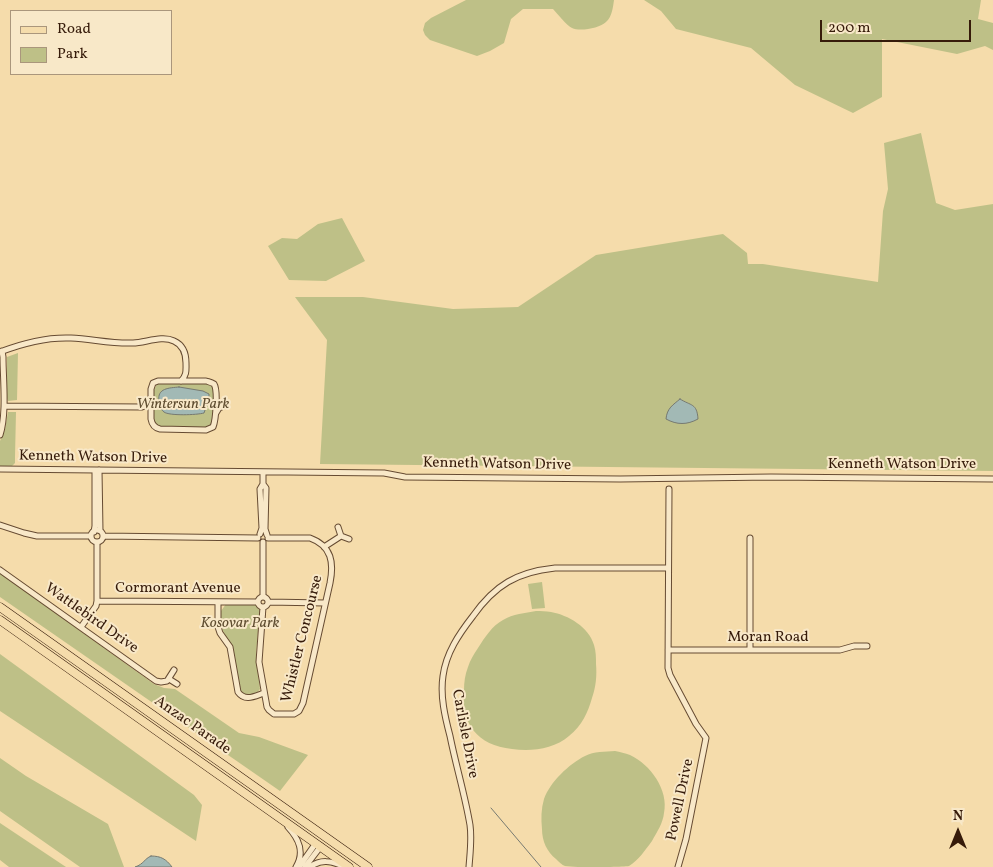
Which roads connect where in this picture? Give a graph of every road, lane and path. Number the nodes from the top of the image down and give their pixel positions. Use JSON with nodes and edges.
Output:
{"nodes":[{"id":1,"x":1,"y":351,"type":"edge"},
{"id":2,"x":186,"y":372,"type":"junction"},
{"id":3,"x":181,"y":381,"type":"junction"},
{"id":4,"x":193,"y":381,"type":"junction"},
{"id":5,"x":216,"y":398,"type":"junction"},
{"id":6,"x":151,"y":400,"type":"junction"},
{"id":7,"x":4,"y":406,"type":"junction"},
{"id":8,"x":142,"y":407,"type":"junction"},
{"id":9,"x":151,"y":414,"type":"junction"},
{"id":10,"x":216,"y":414,"type":"junction"},
{"id":11,"x":0,"y":435,"type":"edge"},
{"id":12,"x":0,"y":469,"type":"edge"},
{"id":13,"x":97,"y":470,"type":"junction"},
{"id":14,"x":263,"y":473,"type":"junction"},
{"id":15,"x":993,"y":479,"type":"edge"},
{"id":16,"x":263,"y":484,"type":"junction"},
{"id":17,"x":669,"y":489,"type":"dead end"},
{"id":18,"x":0,"y":525,"type":"edge"},
{"id":19,"x":338,"y":527,"type":"dead end"},
{"id":20,"x":92,"y":534,"type":"junction"},
{"id":21,"x":102,"y":534,"type":"junction"},
{"id":22,"x":259,"y":536,"type":"junction"},
{"id":23,"x":341,"y":536,"type":"junction"},
{"id":24,"x":266,"y":538,"type":"junction"},
{"id":25,"x":750,"y":538,"type":"dead end"},
{"id":26,"x":349,"y":539,"type":"dead end"},
{"id":27,"x":98,"y":542,"type":"junction"},
{"id":28,"x":324,"y":547,"type":"junction"},
{"id":29,"x":668,"y":568,"type":"junction"},
{"id":30,"x":0,"y":570,"type":"edge"},
{"id":31,"x":263,"y":596,"type":"junction"},
{"id":32,"x":98,"y":601,"type":"junction"},
{"id":33,"x":218,"y":602,"type":"junction"},
{"id":34,"x":258,"y":602,"type":"junction"},
{"id":35,"x":268,"y":602,"type":"junction"},
{"id":36,"x":325,"y":603,"type":"junction"},
{"id":37,"x":0,"y":607,"type":"edge"},
{"id":38,"x":263,"y":607,"type":"junction"},
{"id":39,"x":0,"y":620,"type":"edge"},
{"id":40,"x":81,"y":627,"type":"junction"},
{"id":41,"x":867,"y":646,"type":"dead end"},
{"id":42,"x":668,"y":650,"type":"junction"},
{"id":43,"x":750,"y":650,"type":"junction"},
{"id":44,"x":174,"y":670,"type":"dead end"},
{"id":45,"x":169,"y":679,"type":"junction"},
{"id":46,"x":177,"y":684,"type":"dead end"},
{"id":47,"x":264,"y":694,"type":"junction"},
{"id":48,"x":280,"y":818,"type":"junction"},
{"id":49,"x":324,"y":836,"type":"junction"},
{"id":50,"x":318,"y":845,"type":"junction"},
{"id":51,"x":297,"y":867,"type":"edge"},
{"id":52,"x":305,"y":867,"type":"edge"},
{"id":53,"x":310,"y":867,"type":"edge"},
{"id":54,"x":348,"y":867,"type":"edge"},
{"id":55,"x":368,"y":867,"type":"edge"},
{"id":56,"x":469,"y":867,"type":"edge"},
{"id":57,"x":677,"y":867,"type":"edge"}],
"edges":[{"from":1,"to":2,"type":"street"},
{"from":1,"to":7,"type":"street"},
{"from":2,"to":3,"type":"street"},
{"from":2,"to":4,"type":"street"},
{"from":3,"to":4,"type":"street"},
{"from":3,"to":6,"type":"street"},
{"from":4,"to":5,"type":"street"},
{"from":5,"to":10,"type":"street"},
{"from":5,"to":10,"type":"street"},
{"from":6,"to":8,"type":"street"},
{"from":6,"to":9,"type":"street"},
{"from":7,"to":8,"type":"street"},
{"from":7,"to":11,"type":"street"},
{"from":8,"to":9,"type":"street"},
{"from":9,"to":10,"type":"street"},
{"from":12,"to":13,"type":"street","name":"Kenneth Watson Drive"},
{"from":13,"to":14,"type":"street","name":"Kenneth Watson Drive"},
{"from":13,"to":20,"type":"street"},
{"from":13,"to":21,"type":"street"},
{"from":14,"to":15,"type":"street","name":"Kenneth Watson Drive"},
{"from":14,"to":16,"type":"street"},
{"from":16,"to":22,"type":"street"},
{"from":16,"to":24,"type":"street"},
{"from":17,"to":29,"type":"street"},
{"from":18,"to":20,"type":"street"},
{"from":19,"to":23,"type":"street"},
{"from":20,"to":21,"type":"street"},
{"from":20,"to":27,"type":"street"},
{"from":21,"to":22,"type":"street"},
{"from":21,"to":27,"type":"street"},
{"from":22,"to":24,"type":"street"},
{"from":23,"to":26,"type":"street"},
{"from":23,"to":28,"type":"street"},
{"from":24,"to":28,"type":"street"},
{"from":24,"to":31,"type":"street"},
{"from":25,"to":43,"type":"street"},
{"from":27,"to":32,"type":"street"},
{"from":28,"to":36,"type":"street","name":"Whistler Concourse"},
{"from":29,"to":42,"type":"street"},
{"from":29,"to":56,"type":"street","name":"Carlisle Drive"},
{"from":30,"to":40,"type":"street","name":"Wattlebird Drive"},
{"from":31,"to":34,"type":"street"},
{"from":31,"to":35,"type":"street"},
{"from":32,"to":33,"type":"street","name":"Cormorant Avenue"},
{"from":32,"to":40,"type":"street"},
{"from":33,"to":34,"type":"street","name":"Cormorant Avenue"},
{"from":33,"to":47,"type":"street"},
{"from":34,"to":38,"type":"street"},
{"from":35,"to":36,"type":"street"},
{"from":35,"to":38,"type":"street"},
{"from":36,"to":47,"type":"street","name":"Whistler Concourse"},
{"from":37,"to":49,"type":"main road","name":"Anzac Parade"},
{"from":38,"to":47,"type":"street"},
{"from":39,"to":48,"type":"main road","name":"Anzac Parade"},
{"from":40,"to":45,"type":"street","name":"Wattlebird Drive"},
{"from":41,"to":43,"type":"street","name":"Moran Road"},
{"from":42,"to":43,"type":"street","name":"Moran Road"},
{"from":42,"to":57,"type":"street","name":"Powell Drive"},
{"from":44,"to":45,"type":"street"},
{"from":45,"to":46,"type":"street","name":"Wattlebird Drive"},
{"from":48,"to":50,"type":"main road","name":"Anzac Parade"},
{"from":48,"to":51,"type":"street"},
{"from":49,"to":50,"type":"main road"},
{"from":49,"to":55,"type":"main road","name":"Anzac Parade"},
{"from":50,"to":51,"type":"street"},
{"from":50,"to":52,"type":"street"},
{"from":50,"to":54,"type":"main road","name":"Anzac Parade"},
{"from":53,"to":54,"type":"street"}]}
